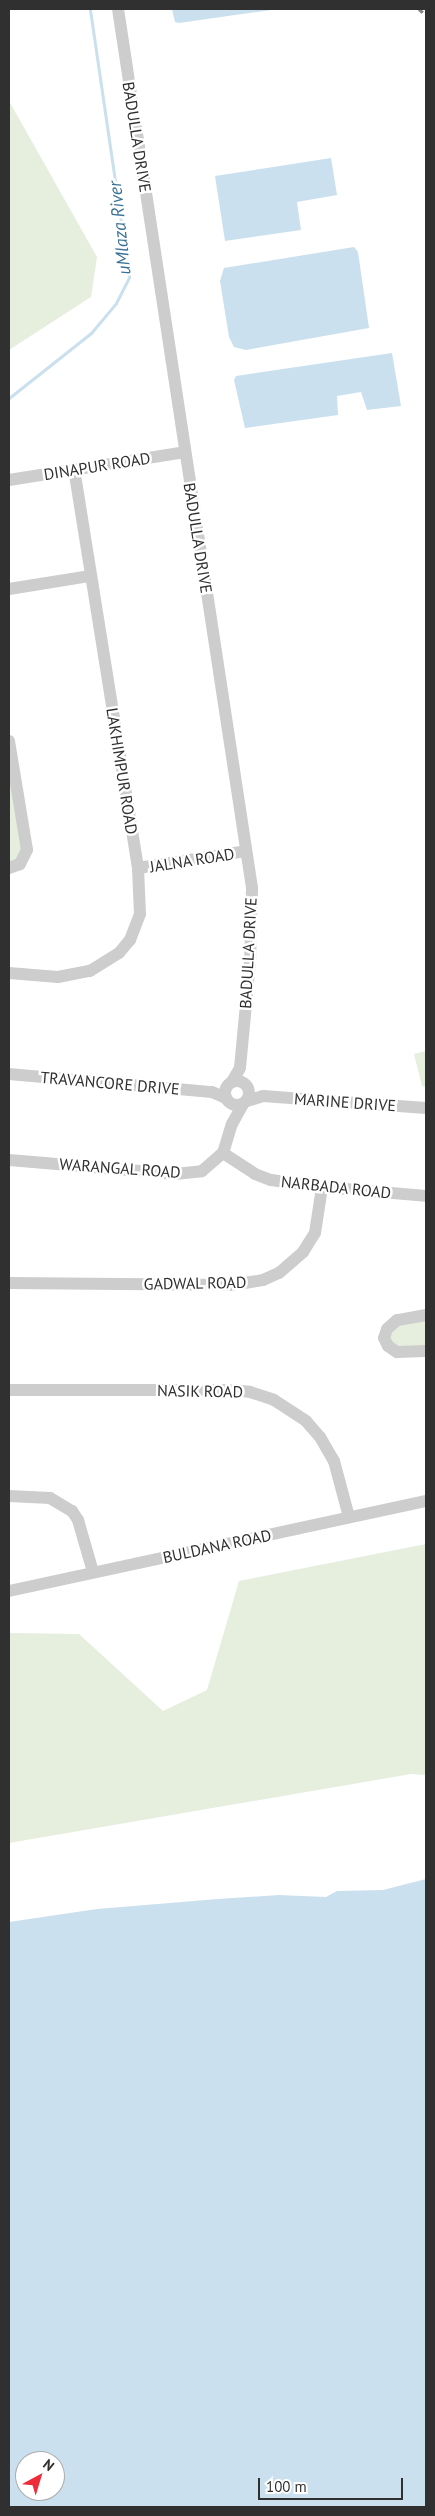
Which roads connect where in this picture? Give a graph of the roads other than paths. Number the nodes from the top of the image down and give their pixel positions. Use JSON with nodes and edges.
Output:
{"nodes":[{"id":1,"x":118,"y":9,"type":"edge"},
{"id":2,"x":185,"y":452,"type":"junction"},
{"id":3,"x":74,"y":470,"type":"junction"},
{"id":4,"x":9,"y":480,"type":"edge"},
{"id":5,"x":89,"y":576,"type":"junction"},
{"id":6,"x":9,"y":588,"type":"edge"},
{"id":7,"x":9,"y":741,"type":"edge"},
{"id":8,"x":246,"y":851,"type":"junction"},
{"id":9,"x":9,"y":868,"type":"edge"},
{"id":10,"x":138,"y":868,"type":"junction"},
{"id":11,"x":9,"y":973,"type":"edge"},
{"id":12,"x":240,"y":1068,"type":"junction"},
{"id":13,"x":9,"y":1074,"type":"edge"},
{"id":14,"x":228,"y":1092,"type":"junction"},
{"id":15,"x":246,"y":1094,"type":"junction"},
{"id":16,"x":426,"y":1108,"type":"edge"},
{"id":17,"x":232,"y":1124,"type":"junction"},
{"id":18,"x":224,"y":1153,"type":"junction"},
{"id":19,"x":9,"y":1160,"type":"edge"},
{"id":20,"x":322,"y":1188,"type":"junction"},
{"id":21,"x":426,"y":1196,"type":"edge"},
{"id":22,"x":9,"y":1283,"type":"edge"},
{"id":23,"x":426,"y":1315,"type":"edge"},
{"id":24,"x":426,"y":1350,"type":"edge"},
{"id":25,"x":9,"y":1390,"type":"edge"},
{"id":26,"x":9,"y":1496,"type":"edge"},
{"id":27,"x":426,"y":1501,"type":"edge"},
{"id":28,"x":349,"y":1517,"type":"junction"},
{"id":29,"x":93,"y":1572,"type":"junction"},
{"id":30,"x":9,"y":1591,"type":"edge"}],
"edges":[{"from":1,"to":2,"type":"street","name":"BADULLA DRIVE"},
{"from":2,"to":3,"type":"street","name":"DINAPUR ROAD"},
{"from":2,"to":8,"type":"street","name":"BADULLA DRIVE"},
{"from":3,"to":4,"type":"street","name":"DINAPUR ROAD"},
{"from":3,"to":5,"type":"street","name":"LAKHIMPUR ROAD"},
{"from":5,"to":6,"type":"street"},
{"from":5,"to":10,"type":"street","name":"LAKHIMPUR ROAD"},
{"from":7,"to":9,"type":"street"},
{"from":8,"to":10,"type":"street","name":"JALNA ROAD"},
{"from":8,"to":12,"type":"street","name":"BADULLA DRIVE"},
{"from":10,"to":11,"type":"street","name":"LAKHIMPUR ROAD"},
{"from":12,"to":14,"type":"street","name":"BADULLA DRIVE"},
{"from":12,"to":15,"type":"street","name":"BADULLA DRIVE"},
{"from":13,"to":14,"type":"street","name":"TRAVANCORE DRIVE"},
{"from":14,"to":15,"type":"street"},
{"from":14,"to":15,"type":"street"},
{"from":14,"to":17,"type":"street"},
{"from":15,"to":16,"type":"street","name":"MARINE DRIVE"},
{"from":15,"to":17,"type":"street"},
{"from":17,"to":18,"type":"street"},
{"from":18,"to":19,"type":"street","name":"WARANGAL ROAD"},
{"from":18,"to":20,"type":"street","name":"NARBADA ROAD"},
{"from":20,"to":21,"type":"street","name":"NARBADA ROAD"},
{"from":20,"to":22,"type":"street","name":"GADWAL ROAD"},
{"from":23,"to":24,"type":"street"},
{"from":25,"to":28,"type":"street","name":"NASIK ROAD"},
{"from":26,"to":29,"type":"street"},
{"from":27,"to":28,"type":"street","name":"BULDANA ROAD"},
{"from":28,"to":29,"type":"street","name":"BULDANA ROAD"},
{"from":29,"to":30,"type":"street","name":"BULDANA ROAD"}]}
